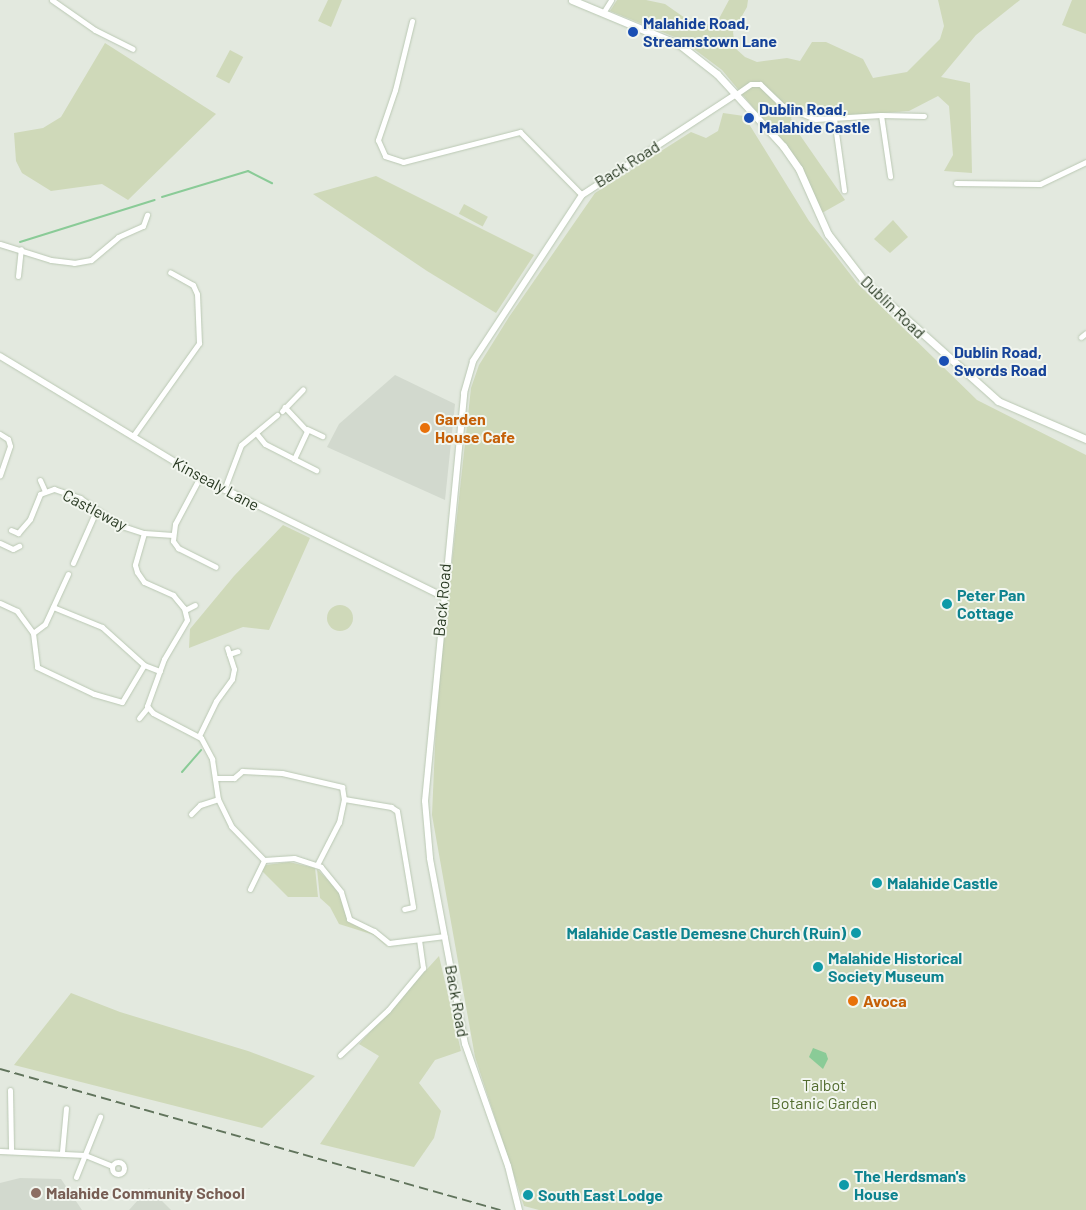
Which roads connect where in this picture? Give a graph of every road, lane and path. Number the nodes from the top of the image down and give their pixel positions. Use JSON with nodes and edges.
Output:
{"nodes":[{"id":1,"x":54,"y":0,"type":"edge"},
{"id":2,"x":572,"y":0,"type":"edge"},
{"id":3,"x":611,"y":0,"type":"edge"},
{"id":4,"x":603,"y":13,"type":"junction"},
{"id":5,"x":412,"y":21,"type":"dead end"},
{"id":6,"x":132,"y":49,"type":"dead end"},
{"id":7,"x":735,"y":95,"type":"junction"},
{"id":8,"x":881,"y":115,"type":"junction"},
{"id":9,"x":924,"y":116,"type":"dead end"},
{"id":10,"x":834,"y":118,"type":"junction"},
{"id":11,"x":1086,"y":162,"type":"edge"},
{"id":12,"x":890,"y":176,"type":"dead end"},
{"id":13,"x":956,"y":183,"type":"dead end"},
{"id":14,"x":844,"y":190,"type":"dead end"},
{"id":15,"x":582,"y":195,"type":"junction"},
{"id":16,"x":147,"y":215,"type":"dead end"},
{"id":17,"x":0,"y":244,"type":"edge"},
{"id":18,"x":21,"y":249,"type":"junction"},
{"id":19,"x":170,"y":272,"type":"dead end"},
{"id":20,"x":18,"y":276,"type":"dead end"},
{"id":21,"x":0,"y":356,"type":"edge"},
{"id":22,"x":303,"y":389,"type":"dead end"},
{"id":23,"x":277,"y":415,"type":"dead end"},
{"id":24,"x":307,"y":429,"type":"junction"},
{"id":25,"x":256,"y":432,"type":"junction"},
{"id":26,"x":0,"y":434,"type":"edge"},
{"id":27,"x":133,"y":436,"type":"junction"},
{"id":28,"x":322,"y":436,"type":"dead end"},
{"id":29,"x":1086,"y":439,"type":"edge"},
{"id":30,"x":294,"y":459,"type":"junction"},
{"id":31,"x":316,"y":470,"type":"dead end"},
{"id":32,"x":0,"y":475,"type":"edge"},
{"id":33,"x":200,"y":477,"type":"junction"},
{"id":34,"x":40,"y":480,"type":"dead end"},
{"id":35,"x":224,"y":490,"type":"junction"},
{"id":36,"x":45,"y":491,"type":"junction"},
{"id":37,"x":96,"y":510,"type":"junction"},
{"id":38,"x":11,"y":530,"type":"dead end"},
{"id":39,"x":144,"y":533,"type":"junction"},
{"id":40,"x":173,"y":535,"type":"junction"},
{"id":41,"x":0,"y":543,"type":"edge"},
{"id":42,"x":20,"y":546,"type":"dead end"},
{"id":43,"x":73,"y":563,"type":"dead end"},
{"id":44,"x":216,"y":567,"type":"dead end"},
{"id":45,"x":68,"y":574,"type":"dead end"},
{"id":46,"x":442,"y":596,"type":"junction"},
{"id":47,"x":0,"y":603,"type":"edge"},
{"id":48,"x":195,"y":605,"type":"dead end"},
{"id":49,"x":53,"y":607,"type":"junction"},
{"id":50,"x":185,"y":610,"type":"junction"},
{"id":51,"x":34,"y":633,"type":"junction"},
{"id":52,"x":238,"y":651,"type":"dead end"},
{"id":53,"x":144,"y":665,"type":"junction"},
{"id":54,"x":160,"y":671,"type":"junction"},
{"id":55,"x":148,"y":707,"type":"junction"},
{"id":56,"x":139,"y":718,"type":"dead end"},
{"id":57,"x":199,"y":736,"type":"junction"},
{"id":58,"x":215,"y":778,"type":"junction"},
{"id":59,"x":344,"y":798,"type":"junction"},
{"id":60,"x":218,"y":799,"type":"junction"},
{"id":61,"x":191,"y":814,"type":"dead end"},
{"id":62,"x":264,"y":860,"type":"junction"},
{"id":63,"x":317,"y":865,"type":"junction"},
{"id":64,"x":250,"y":889,"type":"dead end"},
{"id":65,"x":404,"y":908,"type":"dead end"},
{"id":66,"x":445,"y":936,"type":"junction"},
{"id":67,"x":418,"y":940,"type":"junction"},
{"id":68,"x":340,"y":1055,"type":"dead end"},
{"id":69,"x":10,"y":1090,"type":"dead end"},
{"id":70,"x":66,"y":1108,"type":"dead end"},
{"id":71,"x":100,"y":1117,"type":"dead end"},
{"id":72,"x":11,"y":1150,"type":"junction"},
{"id":73,"x":0,"y":1151,"type":"edge"},
{"id":74,"x":62,"y":1152,"type":"junction"},
{"id":75,"x":85,"y":1154,"type":"junction"},
{"id":76,"x":112,"y":1166,"type":"dead end"},
{"id":77,"x":76,"y":1177,"type":"dead end"},
{"id":78,"x":519,"y":1209,"type":"edge"}],
"edges":[{"from":1,"to":6,"type":"street"},
{"from":2,"to":4,"type":"main road","name":"Dublin Road"},
{"from":3,"to":4,"type":"street"},
{"from":4,"to":7,"type":"main road","name":"Dublin Road"},
{"from":5,"to":15,"type":"street"},
{"from":7,"to":10,"type":"street"},
{"from":7,"to":15,"type":"street","name":"Back Road"},
{"from":7,"to":29,"type":"main road","name":"Dublin Road"},
{"from":8,"to":9,"type":"street"},
{"from":8,"to":10,"type":"street"},
{"from":8,"to":12,"type":"street"},
{"from":10,"to":14,"type":"street"},
{"from":11,"to":13,"type":"street"},
{"from":15,"to":46,"type":"street","name":"Back Road"},
{"from":16,"to":18,"type":"street"},
{"from":17,"to":18,"type":"street"},
{"from":18,"to":20,"type":"street"},
{"from":19,"to":27,"type":"street"},
{"from":21,"to":27,"type":"street","name":"Kinsealy Lane"},
{"from":22,"to":24,"type":"street"},
{"from":23,"to":25,"type":"street"},
{"from":24,"to":28,"type":"street"},
{"from":24,"to":30,"type":"street"},
{"from":25,"to":30,"type":"street"},
{"from":25,"to":35,"type":"street"},
{"from":26,"to":32,"type":"street"},
{"from":27,"to":33,"type":"street","name":"Kinsealy Lane"},
{"from":30,"to":31,"type":"street"},
{"from":33,"to":35,"type":"street","name":"Kinsealy Lane"},
{"from":33,"to":40,"type":"street"},
{"from":34,"to":36,"type":"street"},
{"from":35,"to":46,"type":"street","name":"Kinsealy Lane"},
{"from":36,"to":37,"type":"street","name":"Castleway"},
{"from":36,"to":38,"type":"street","name":"Castleway"},
{"from":37,"to":39,"type":"street","name":"Castleway"},
{"from":37,"to":43,"type":"street"},
{"from":39,"to":40,"type":"street","name":"Castleway"},
{"from":39,"to":50,"type":"street","name":"Castleway"},
{"from":40,"to":44,"type":"street"},
{"from":41,"to":42,"type":"street"},
{"from":45,"to":49,"type":"street"},
{"from":46,"to":66,"type":"street","name":"Back Road"},
{"from":47,"to":51,"type":"street"},
{"from":48,"to":50,"type":"street"},
{"from":49,"to":51,"type":"street"},
{"from":49,"to":53,"type":"street"},
{"from":50,"to":54,"type":"street"},
{"from":51,"to":53,"type":"street"},
{"from":52,"to":57,"type":"street"},
{"from":53,"to":54,"type":"street"},
{"from":54,"to":55,"type":"street"},
{"from":55,"to":56,"type":"street"},
{"from":55,"to":57,"type":"street"},
{"from":57,"to":58,"type":"street"},
{"from":58,"to":59,"type":"street"},
{"from":58,"to":60,"type":"street"},
{"from":59,"to":63,"type":"street"},
{"from":59,"to":65,"type":"street"},
{"from":60,"to":61,"type":"street"},
{"from":60,"to":62,"type":"street"},
{"from":62,"to":63,"type":"street"},
{"from":62,"to":64,"type":"street"},
{"from":63,"to":67,"type":"street"},
{"from":66,"to":67,"type":"street"},
{"from":66,"to":78,"type":"street","name":"Back Road"},
{"from":67,"to":68,"type":"street"},
{"from":69,"to":72,"type":"street"},
{"from":70,"to":74,"type":"street"},
{"from":71,"to":75,"type":"street"},
{"from":72,"to":73,"type":"street"},
{"from":72,"to":74,"type":"street"},
{"from":74,"to":75,"type":"street"},
{"from":75,"to":76,"type":"street"},
{"from":75,"to":77,"type":"street"}]}
